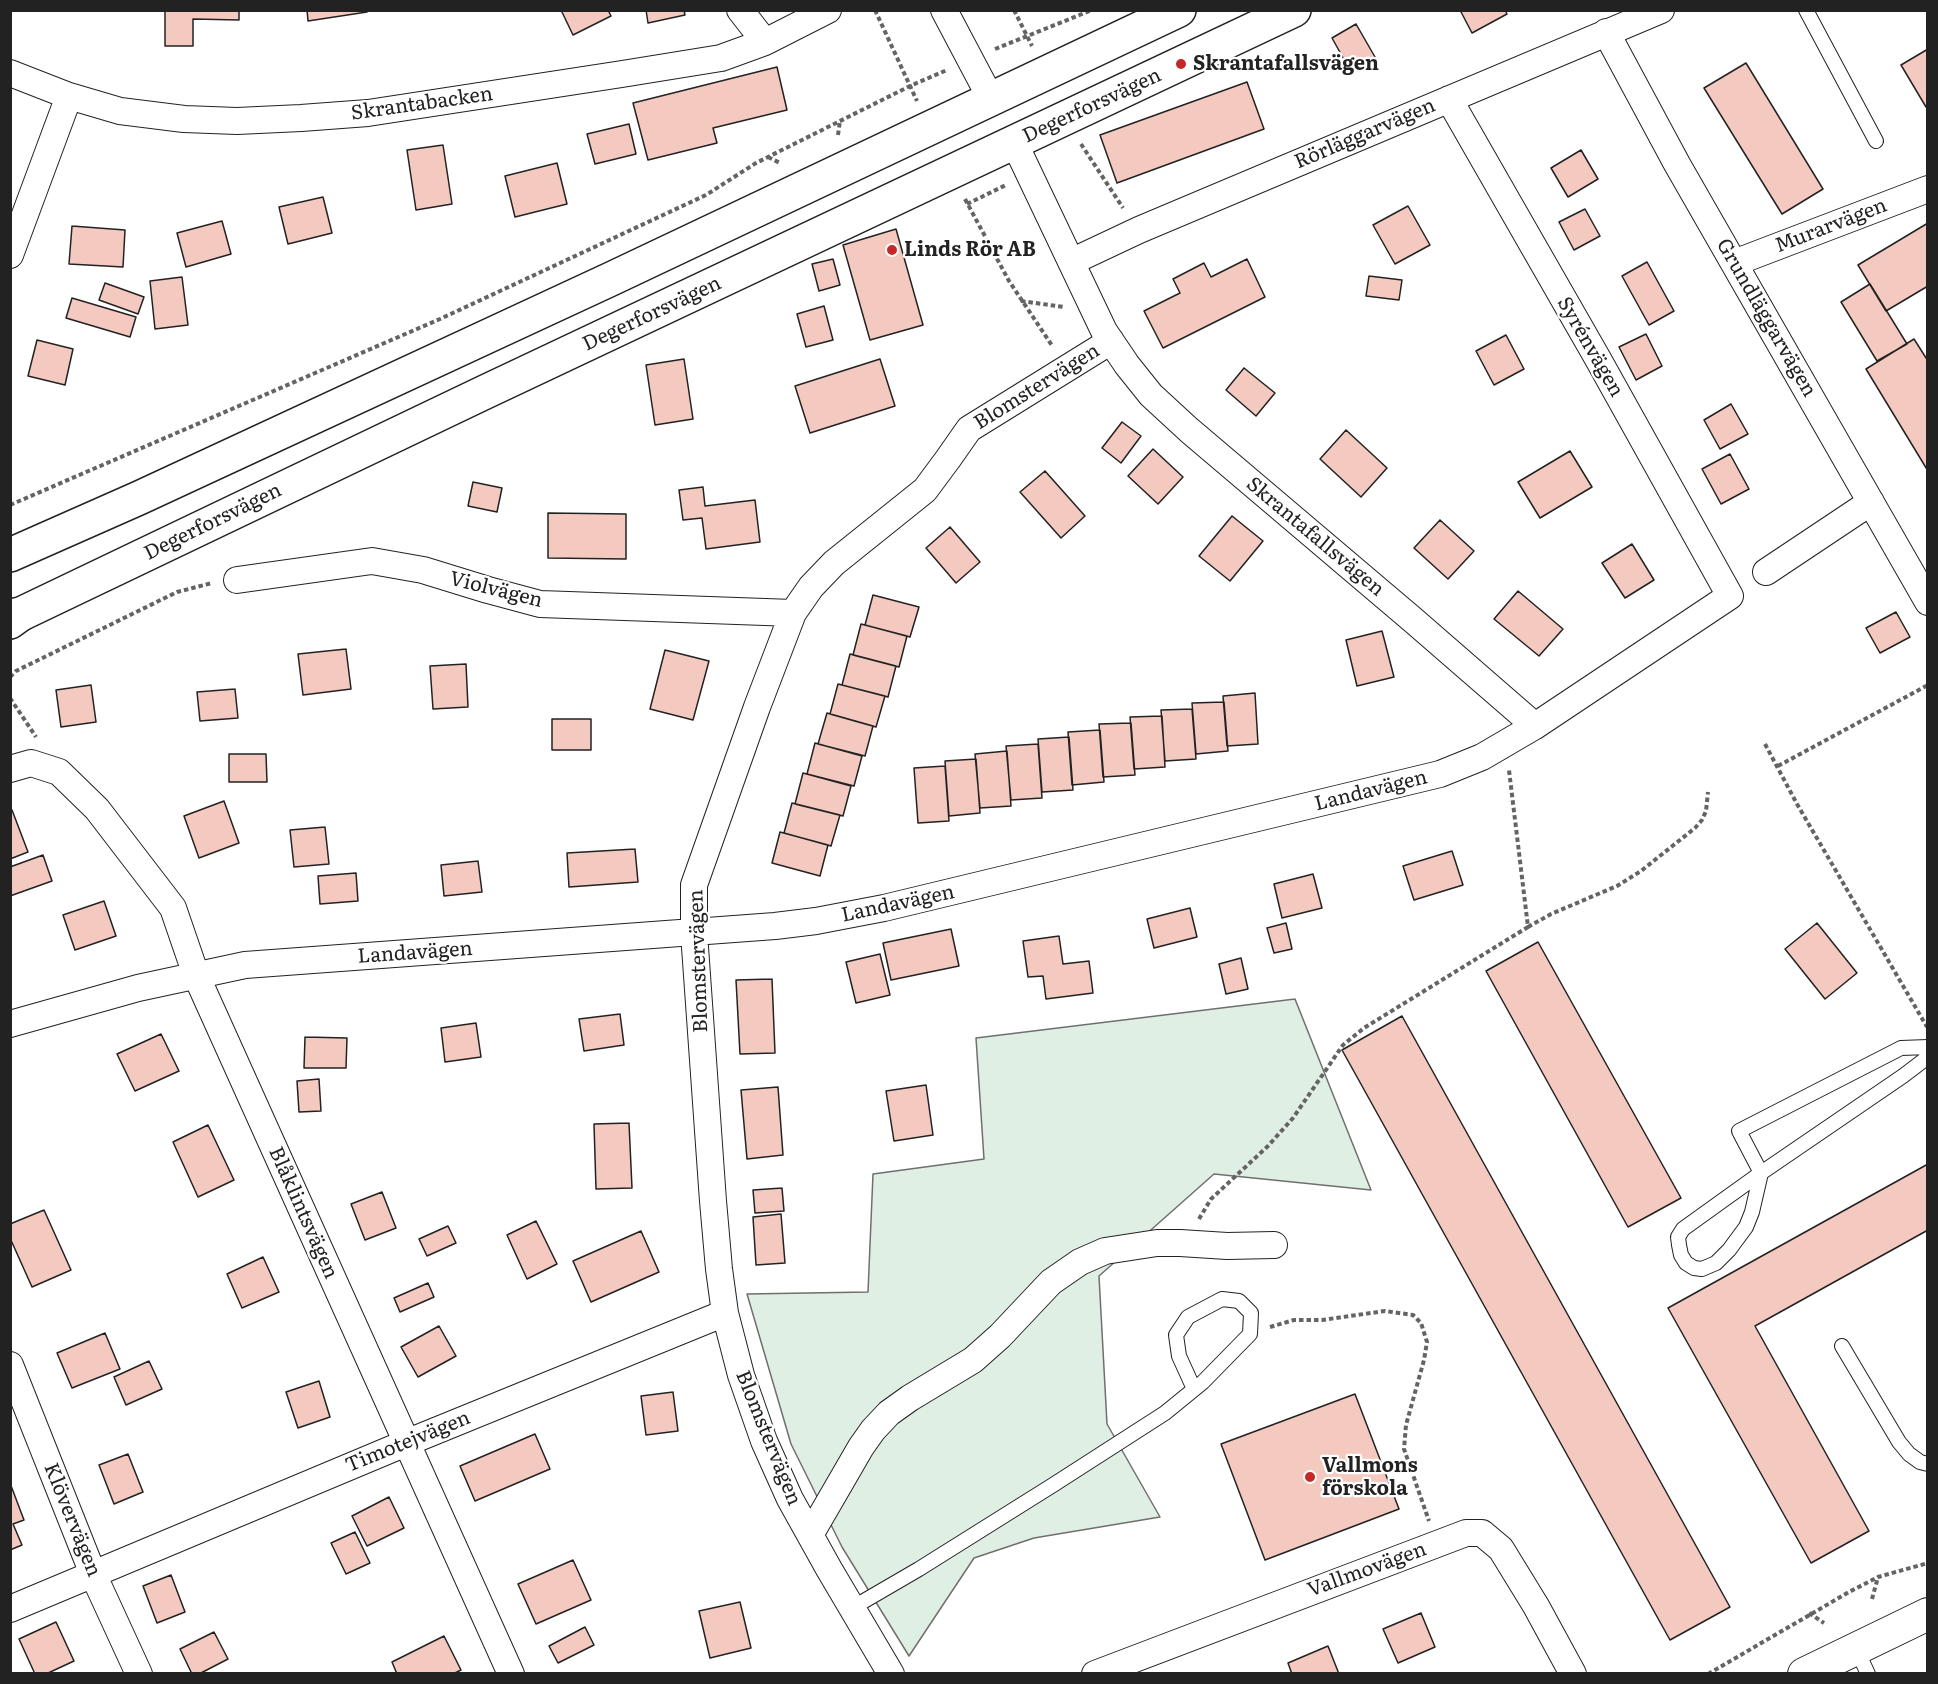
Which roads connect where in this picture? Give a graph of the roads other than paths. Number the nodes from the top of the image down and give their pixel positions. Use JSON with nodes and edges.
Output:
{"nodes":[{"id":1,"x":740,"y":10,"type":"edge"},
{"id":2,"x":828,"y":10,"type":"edge"},
{"id":3,"x":944,"y":10,"type":"edge"},
{"id":4,"x":1179,"y":10,"type":"edge"},
{"id":5,"x":1294,"y":10,"type":"edge"},
{"id":6,"x":1661,"y":10,"type":"edge"},
{"id":7,"x":1806,"y":10,"type":"edge"},
{"id":8,"x":1606,"y":32,"type":"junction"},
{"id":9,"x":765,"y":42,"type":"junction"},
{"id":10,"x":10,"y":73,"type":"edge"},
{"id":11,"x":69,"y":96,"type":"junction"},
{"id":12,"x":991,"y":99,"type":"junction"},
{"id":13,"x":1449,"y":99,"type":"junction"},
{"id":14,"x":1876,"y":141,"type":"dead end"},
{"id":15,"x":1014,"y":142,"type":"junction"},
{"id":16,"x":1928,"y":189,"type":"edge"},
{"id":17,"x":10,"y":255,"type":"edge"},
{"id":18,"x":1071,"y":262,"type":"junction"},
{"id":19,"x":1734,"y":263,"type":"junction"},
{"id":20,"x":1111,"y":341,"type":"junction"},
{"id":21,"x":1871,"y":502,"type":"junction"},
{"id":22,"x":10,"y":555,"type":"edge"},
{"id":23,"x":1766,"y":572,"type":"dead end"},
{"id":24,"x":237,"y":580,"type":"road end"},
{"id":25,"x":1731,"y":596,"type":"joint"},
{"id":26,"x":1928,"y":602,"type":"edge"},
{"id":27,"x":793,"y":613,"type":"junction"},
{"id":28,"x":14,"y":617,"type":"edge"},
{"id":29,"x":1534,"y":726,"type":"junction"},
{"id":30,"x":10,"y":769,"type":"edge"},
{"id":31,"x":694,"y":933,"type":"junction"},
{"id":32,"x":196,"y":975,"type":"junction"},
{"id":33,"x":10,"y":1024,"type":"edge"},
{"id":34,"x":1928,"y":1047,"type":"edge"},
{"id":35,"x":1928,"y":1057,"type":"edge"},
{"id":36,"x":1761,"y":1173,"type":"junction"},
{"id":37,"x":1274,"y":1245,"type":"dead end"},
{"id":38,"x":725,"y":1313,"type":"junction"},
{"id":39,"x":1842,"y":1346,"type":"dead end"},
{"id":40,"x":10,"y":1365,"type":"edge"},
{"id":41,"x":1194,"y":1389,"type":"junction"},
{"id":42,"x":406,"y":1443,"type":"junction"},
{"id":43,"x":1928,"y":1464,"type":"edge"},
{"id":44,"x":810,"y":1535,"type":"junction"},
{"id":45,"x":93,"y":1574,"type":"junction"},
{"id":46,"x":852,"y":1608,"type":"junction"},
{"id":47,"x":10,"y":1609,"type":"edge"},
{"id":48,"x":1928,"y":1614,"type":"edge"},
{"id":49,"x":1862,"y":1661,"type":"edge"},
{"id":50,"x":139,"y":1674,"type":"edge"},
{"id":51,"x":511,"y":1674,"type":"edge"},
{"id":52,"x":891,"y":1674,"type":"edge"},
{"id":53,"x":1095,"y":1674,"type":"edge"},
{"id":54,"x":1573,"y":1674,"type":"edge"},
{"id":55,"x":1804,"y":1674,"type":"edge"}],
"edges":[{"from":1,"to":9,"type":"street"},
{"from":2,"to":9,"type":"street","name":"Skrantabacken"},
{"from":3,"to":12,"type":"street"},
{"from":4,"to":12,"type":"main road"},
{"from":5,"to":15,"type":"main road","name":"Degerforsvägen"},
{"from":6,"to":8,"type":"street","name":"Rörläggarvägen"},
{"from":7,"to":14,"type":"lane"},
{"from":8,"to":13,"type":"street","name":"Rörläggarvägen"},
{"from":8,"to":19,"type":"street","name":"Grundläggarvägen"},
{"from":9,"to":11,"type":"street","name":"Skrantabacken"},
{"from":10,"to":11,"type":"street","name":"Skrantabacken"},
{"from":11,"to":17,"type":"street"},
{"from":12,"to":15,"type":"main road"},
{"from":12,"to":22,"type":"main road"},
{"from":13,"to":18,"type":"street","name":"Rörläggarvägen"},
{"from":13,"to":25,"type":"street","name":"Syrénvägen"},
{"from":15,"to":18,"type":"street","name":"Skrantafallsvägen"},
{"from":15,"to":28,"type":"main road","name":"Degerforsvägen"},
{"from":16,"to":19,"type":"street","name":"Murarvägen"},
{"from":18,"to":20,"type":"street","name":"Skrantafallsvägen"},
{"from":19,"to":21,"type":"street","name":"Grundläggarvägen"},
{"from":20,"to":27,"type":"street","name":"Blomstervägen"},
{"from":20,"to":29,"type":"street","name":"Skrantafallsvägen"},
{"from":21,"to":23,"type":"street"},
{"from":21,"to":26,"type":"street","name":"Grundläggarvägen"},
{"from":24,"to":27,"type":"street","name":"Violvägen"},
{"from":25,"to":29,"type":"street","name":"Landavägen"},
{"from":27,"to":31,"type":"street","name":"Blomstervägen"},
{"from":29,"to":31,"type":"street","name":"Landavägen"},
{"from":30,"to":32,"type":"street","name":"Blåklintsvägen"},
{"from":31,"to":32,"type":"street","name":"Landavägen"},
{"from":31,"to":38,"type":"street","name":"Blomstervägen"},
{"from":32,"to":33,"type":"street","name":"Landavägen"},
{"from":32,"to":42,"type":"street","name":"Blåklintsvägen"},
{"from":34,"to":36,"type":"lane"},
{"from":35,"to":36,"type":"lane"},
{"from":36,"to":36,"type":"lane"},
{"from":37,"to":44,"type":"street"},
{"from":38,"to":42,"type":"street","name":"Timotejvägen"},
{"from":38,"to":44,"type":"street","name":"Blomstervägen"},
{"from":39,"to":43,"type":"lane"},
{"from":40,"to":45,"type":"street","name":"Klövervägen"},
{"from":41,"to":41,"type":"lane"},
{"from":41,"to":46,"type":"lane"},
{"from":42,"to":45,"type":"street","name":"Timotejvägen"},
{"from":42,"to":51,"type":"street","name":"Blåklintsvägen"},
{"from":44,"to":46,"type":"street","name":"Blomstervägen"},
{"from":45,"to":47,"type":"street","name":"Timotejvägen"},
{"from":45,"to":50,"type":"street","name":"Klövervägen"},
{"from":46,"to":52,"type":"street","name":"Blomstervägen"},
{"from":48,"to":49,"type":"street"},
{"from":49,"to":55,"type":"street"},
{"from":53,"to":54,"type":"street","name":"Vallmovägen"}]}
